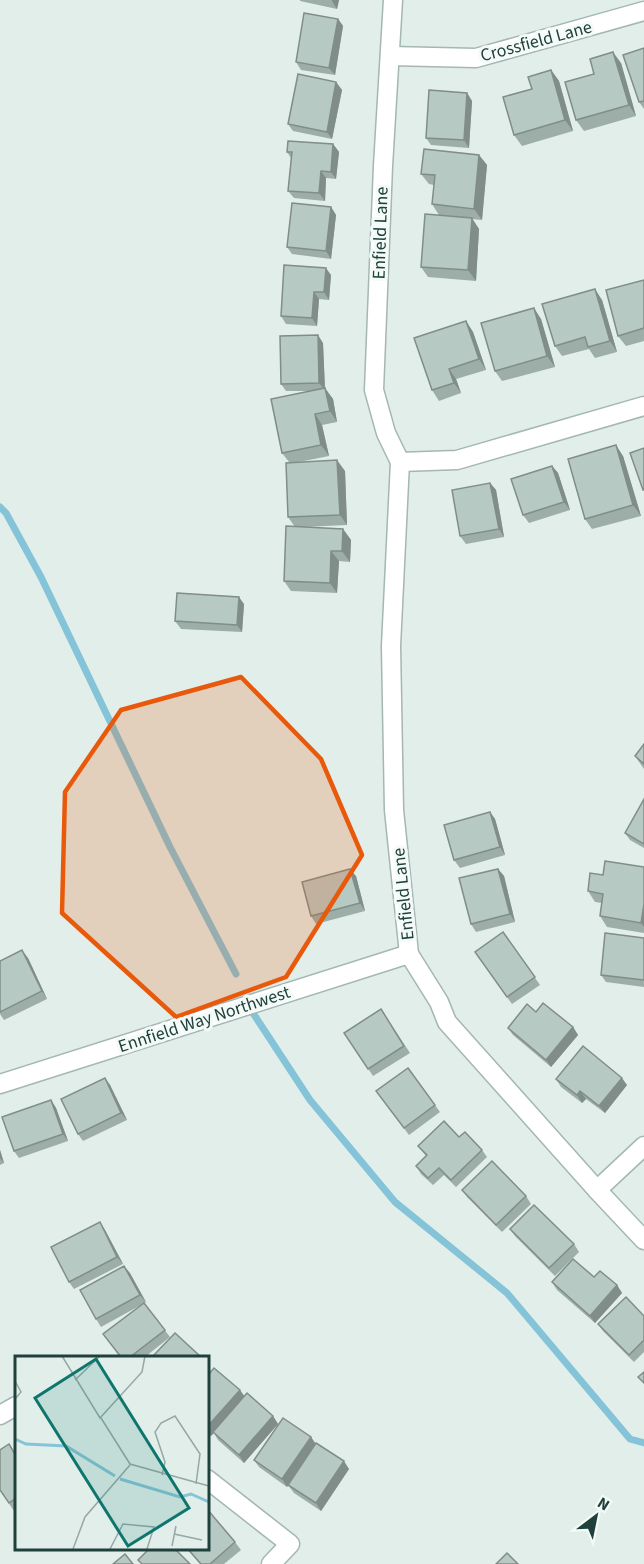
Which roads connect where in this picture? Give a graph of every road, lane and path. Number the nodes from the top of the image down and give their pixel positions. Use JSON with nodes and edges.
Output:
{"nodes":[{"id":1,"x":393,"y":0,"type":"edge"},
{"id":2,"x":644,"y":10,"type":"edge"},
{"id":3,"x":390,"y":56,"type":"junction"},
{"id":4,"x":644,"y":406,"type":"edge"},
{"id":5,"x":400,"y":462,"type":"junction"},
{"id":6,"x":409,"y":954,"type":"junction"},
{"id":7,"x":0,"y":1084,"type":"edge"},
{"id":8,"x":644,"y":1146,"type":"edge"},
{"id":9,"x":597,"y":1190,"type":"junction"},
{"id":10,"x":644,"y":1240,"type":"edge"},
{"id":11,"x":15,"y":1407,"type":"edge"},
{"id":12,"x":0,"y":1415,"type":"edge"},
{"id":13,"x":208,"y":1480,"type":"edge"},
{"id":14,"x":271,"y":1564,"type":"edge"}],
"edges":[{"from":1,"to":3,"type":"street","name":"Enfield Lane"},
{"from":2,"to":3,"type":"street","name":"Crossfield Lane"},
{"from":3,"to":5,"type":"street","name":"Enfield Lane"},
{"from":4,"to":5,"type":"street"},
{"from":5,"to":6,"type":"street","name":"Enfield Lane"},
{"from":6,"to":7,"type":"street","name":"Ennfield Way Northwest"},
{"from":6,"to":9,"type":"street","name":"Enfield Lane"},
{"from":8,"to":9,"type":"street"},
{"from":9,"to":10,"type":"street","name":"Enfield Lane"},
{"from":11,"to":12,"type":"street"},
{"from":13,"to":14,"type":"street"}]}
